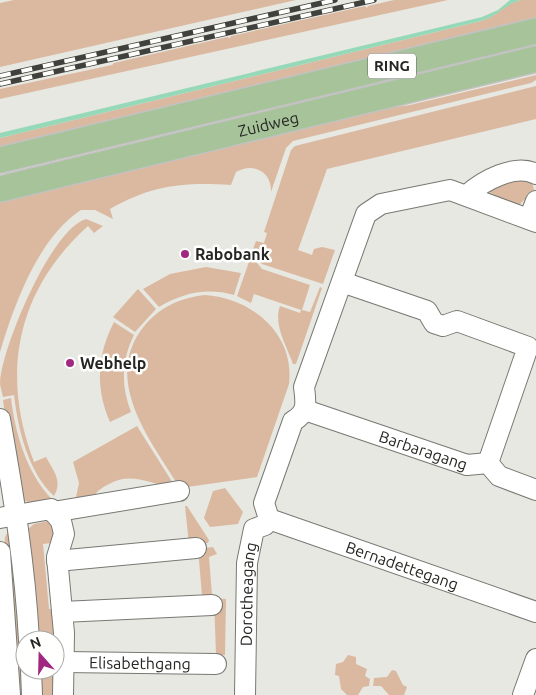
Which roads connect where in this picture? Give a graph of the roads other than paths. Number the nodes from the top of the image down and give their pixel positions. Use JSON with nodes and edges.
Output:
{"nodes":[{"id":1,"x":536,"y":31,"type":"edge"},
{"id":2,"x":536,"y":59,"type":"edge"},
{"id":3,"x":0,"y":160,"type":"edge"},
{"id":4,"x":536,"y":174,"type":"edge"},
{"id":5,"x":0,"y":189,"type":"edge"},
{"id":6,"x":467,"y":195,"type":"junction"},
{"id":7,"x":534,"y":214,"type":"edge"},
{"id":8,"x":342,"y":282,"type":"junction"},
{"id":9,"x":305,"y":410,"type":"junction"},
{"id":10,"x":0,"y":418,"type":"edge"},
{"id":11,"x":488,"y":462,"type":"junction"},
{"id":12,"x":536,"y":490,"type":"edge"},
{"id":13,"x":179,"y":491,"type":"dead end"},
{"id":14,"x":53,"y":512,"type":"junction"},
{"id":15,"x":8,"y":517,"type":"edge"},
{"id":16,"x":269,"y":519,"type":"junction"},
{"id":17,"x":196,"y":548,"type":"dead end"},
{"id":18,"x":0,"y":552,"type":"edge"},
{"id":19,"x":57,"y":561,"type":"junction"},
{"id":20,"x":212,"y":605,"type":"dead end"},
{"id":21,"x":62,"y":612,"type":"junction"},
{"id":22,"x":536,"y":612,"type":"edge"},
{"id":23,"x":28,"y":630,"type":"edge"},
{"id":24,"x":63,"y":630,"type":"edge"},
{"id":25,"x":536,"y":659,"type":"edge"},
{"id":26,"x":65,"y":662,"type":"edge"},
{"id":27,"x":216,"y":664,"type":"dead end"},
{"id":28,"x":31,"y":680,"type":"edge"},
{"id":29,"x":63,"y":680,"type":"edge"},
{"id":30,"x":10,"y":695,"type":"edge"},
{"id":31,"x":32,"y":695,"type":"edge"},
{"id":32,"x":63,"y":695,"type":"edge"},
{"id":33,"x":245,"y":695,"type":"edge"},
{"id":34,"x":523,"y":695,"type":"edge"}],
"edges":[{"from":1,"to":3,"type":"main road","name":"Zuidweg","number":"RING"},
{"from":2,"to":5,"type":"main road","name":"Zuidweg","number":"RING"},
{"from":4,"to":6,"type":"street"},
{"from":6,"to":7,"type":"street"},
{"from":6,"to":8,"type":"street"},
{"from":8,"to":9,"type":"street"},
{"from":8,"to":11,"type":"street"},
{"from":9,"to":11,"type":"street","name":"Barbaragang"},
{"from":9,"to":16,"type":"street"},
{"from":10,"to":15,"type":"street"},
{"from":11,"to":12,"type":"street","name":"Barbaragang"},
{"from":13,"to":14,"type":"street"},
{"from":14,"to":15,"type":"street"},
{"from":14,"to":19,"type":"street"},
{"from":15,"to":23,"type":"street"},
{"from":16,"to":22,"type":"street","name":"Bernadettegang"},
{"from":16,"to":33,"type":"street","name":"Dorotheagang"},
{"from":17,"to":19,"type":"street"},
{"from":18,"to":30,"type":"street"},
{"from":19,"to":21,"type":"street"},
{"from":20,"to":21,"type":"street"},
{"from":21,"to":24,"type":"street"},
{"from":25,"to":34,"type":"street"},
{"from":26,"to":27,"type":"street","name":"Elisabethgang"},
{"from":28,"to":31,"type":"street"},
{"from":29,"to":32,"type":"street"}]}
